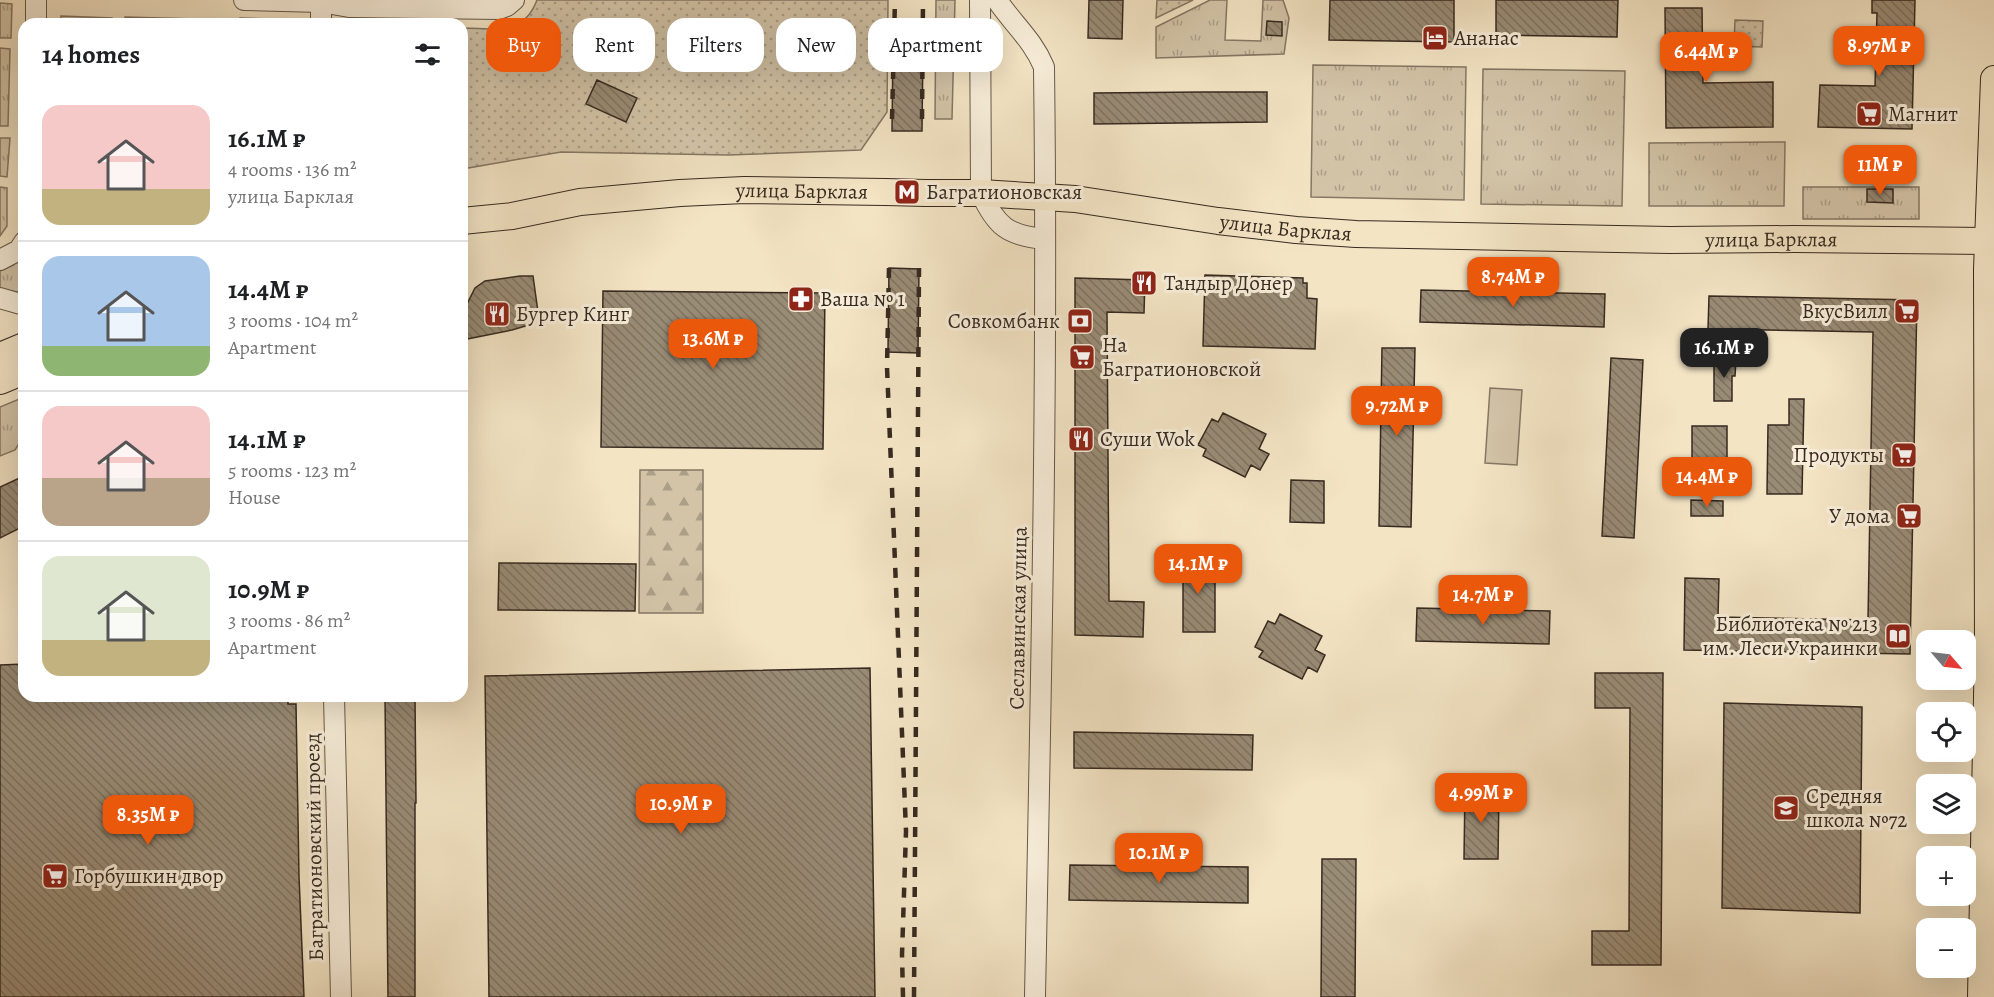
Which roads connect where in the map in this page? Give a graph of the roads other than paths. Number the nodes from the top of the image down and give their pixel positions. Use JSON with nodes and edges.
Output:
{"nodes":[{"id":1,"x":36,"y":0,"type":"edge"},
{"id":2,"x":244,"y":0,"type":"edge"},
{"id":3,"x":514,"y":0,"type":"edge"},
{"id":4,"x":980,"y":0,"type":"edge"},
{"id":5,"x":997,"y":0,"type":"edge"},
{"id":6,"x":321,"y":1,"type":"edge"},
{"id":7,"x":36,"y":18,"type":"edge"},
{"id":8,"x":321,"y":18,"type":"edge"},
{"id":9,"x":1994,"y":79,"type":"edge"},
{"id":10,"x":981,"y":193,"type":"junction"},
{"id":11,"x":1045,"y":197,"type":"junction"},
{"id":12,"x":580,"y":202,"type":"junction"},
{"id":13,"x":468,"y":203,"type":"edge"},
{"id":14,"x":468,"y":220,"type":"edge"},
{"id":15,"x":1045,"y":239,"type":"junction"},
{"id":16,"x":1991,"y":241,"type":"edge"},
{"id":17,"x":18,"y":251,"type":"edge"},
{"id":18,"x":0,"y":260,"type":"edge"},
{"id":19,"x":0,"y":298,"type":"edge"},
{"id":20,"x":18,"y":302,"type":"edge"},
{"id":21,"x":18,"y":348,"type":"edge"},
{"id":22,"x":0,"y":356,"type":"edge"},
{"id":23,"x":18,"y":374,"type":"edge"},
{"id":24,"x":0,"y":381,"type":"edge"},
{"id":25,"x":334,"y":702,"type":"edge"},
{"id":26,"x":341,"y":997,"type":"edge"},
{"id":27,"x":1035,"y":997,"type":"edge"},
{"id":28,"x":1981,"y":997,"type":"edge"}],
"edges":[{"from":1,"to":7,"type":"street"},
{"from":2,"to":6,"type":"street"},
{"from":3,"to":6,"type":"street"},
{"from":4,"to":10,"type":"street"},
{"from":5,"to":11,"type":"street","name":"Сеславинская улица"},
{"from":6,"to":8,"type":"street"},
{"from":9,"to":16,"type":"main road"},
{"from":10,"to":11,"type":"main road","name":"улица Барклая"},
{"from":10,"to":12,"type":"main road","name":"улица Барклая","bridge":true},
{"from":10,"to":15,"type":"street"},
{"from":11,"to":15,"type":"street","name":"Сеславинская улица"},
{"from":11,"to":16,"type":"main road","name":"улица Барклая"},
{"from":12,"to":13,"type":"main road","name":"улица Барклая"},
{"from":12,"to":14,"type":"main road","name":"улица Барклая"},
{"from":15,"to":27,"type":"street","name":"Сеславинская улица"},
{"from":16,"to":28,"type":"main road"},
{"from":17,"to":18,"type":"street"},
{"from":19,"to":20,"type":"street"},
{"from":21,"to":22,"type":"main road"},
{"from":23,"to":24,"type":"main road"},
{"from":25,"to":26,"type":"street","name":"Багратионовский проезд"}]}
